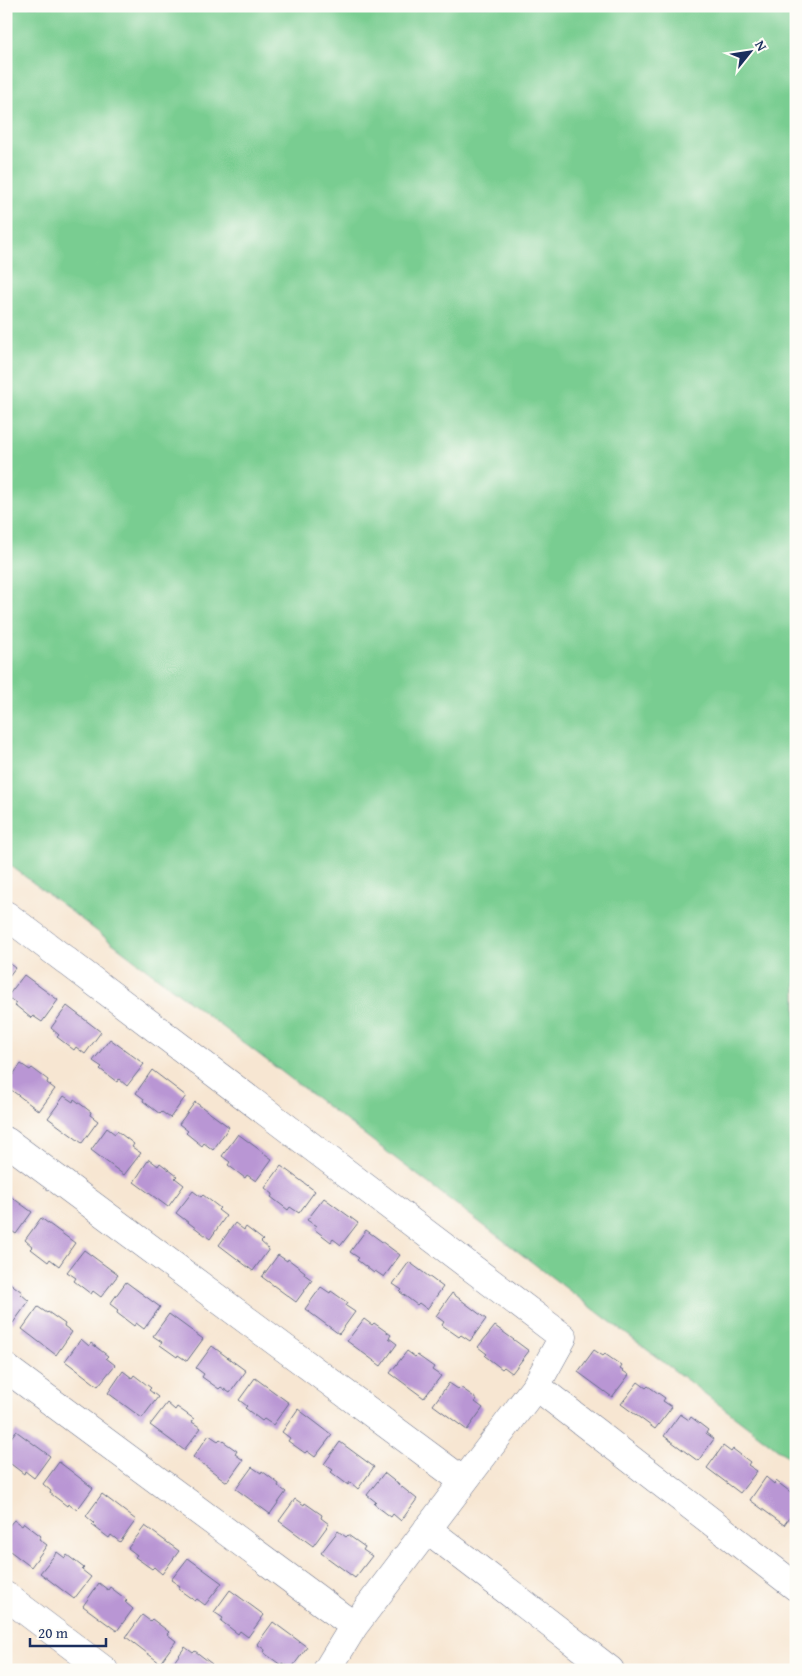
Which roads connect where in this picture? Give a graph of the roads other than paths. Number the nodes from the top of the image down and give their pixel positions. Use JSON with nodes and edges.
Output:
{"nodes":[{"id":1,"x":6,"y":914,"type":"edge"},
{"id":2,"x":6,"y":1141,"type":"edge"},
{"id":3,"x":6,"y":1368,"type":"edge"},
{"id":4,"x":536,"y":1386,"type":"junction"},
{"id":5,"x":463,"y":1481,"type":"junction"},
{"id":6,"x":427,"y":1529,"type":"junction"},
{"id":7,"x":796,"y":1587,"type":"edge"},
{"id":8,"x":6,"y":1596,"type":"edge"},
{"id":9,"x":354,"y":1626,"type":"junction"},
{"id":10,"x":104,"y":1670,"type":"edge"},
{"id":11,"x":327,"y":1670,"type":"edge"},
{"id":12,"x":610,"y":1670,"type":"edge"}],
"edges":[{"from":1,"to":4,"type":"street"},
{"from":2,"to":5,"type":"street"},
{"from":3,"to":9,"type":"street"},
{"from":4,"to":5,"type":"street"},
{"from":4,"to":7,"type":"street"},
{"from":5,"to":6,"type":"street"},
{"from":6,"to":9,"type":"street"},
{"from":6,"to":12,"type":"street"},
{"from":8,"to":10,"type":"street"},
{"from":9,"to":11,"type":"street"}]}
